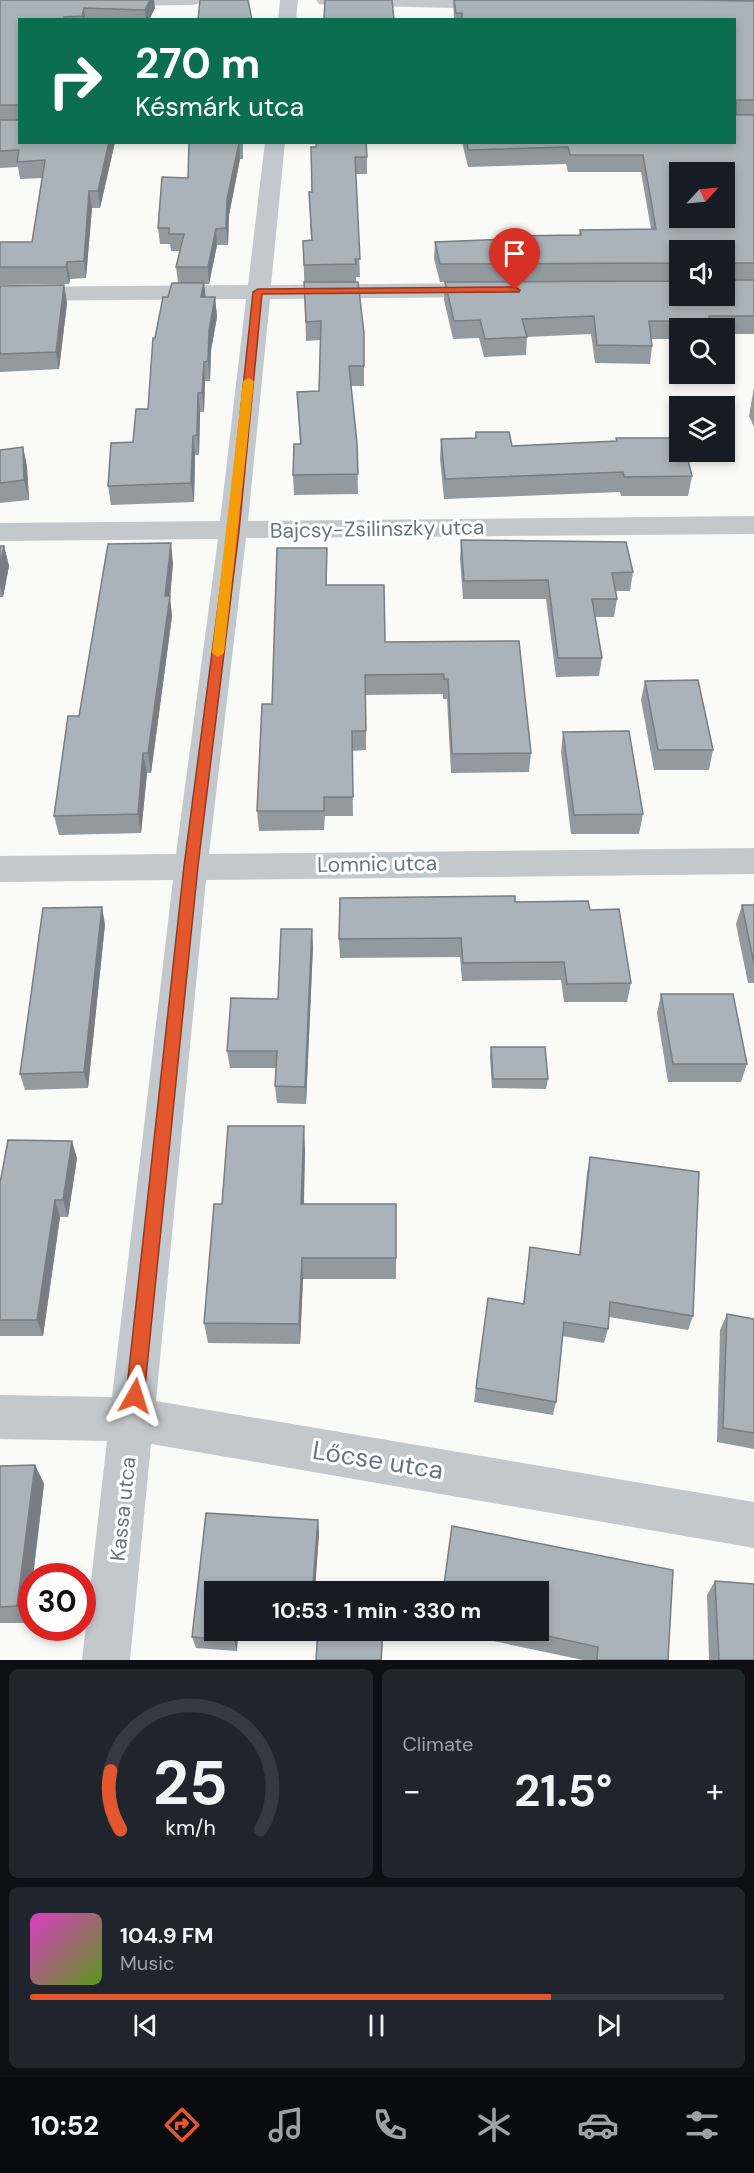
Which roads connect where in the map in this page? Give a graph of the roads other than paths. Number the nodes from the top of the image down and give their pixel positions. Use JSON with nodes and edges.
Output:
{"nodes":[{"id":1,"x":192,"y":0,"type":"edge"},
{"id":2,"x":289,"y":0,"type":"edge"},
{"id":3,"x":325,"y":0,"type":"edge"},
{"id":4,"x":91,"y":1,"type":"edge"},
{"id":5,"x":516,"y":4,"type":"edge"},
{"id":6,"x":287,"y":18,"type":"edge"},
{"id":7,"x":275,"y":144,"type":"edge"},
{"id":8,"x":515,"y":290,"type":"edge"},
{"id":9,"x":258,"y":292,"type":"junction"},
{"id":10,"x":0,"y":294,"type":"edge"},
{"id":11,"x":754,"y":525,"type":"edge"},
{"id":12,"x":233,"y":531,"type":"junction"},
{"id":13,"x":0,"y":532,"type":"edge"},
{"id":14,"x":754,"y":861,"type":"edge"},
{"id":15,"x":191,"y":866,"type":"junction"},
{"id":16,"x":0,"y":869,"type":"edge"},
{"id":17,"x":0,"y":1417,"type":"edge"},
{"id":18,"x":133,"y":1419,"type":"junction"},
{"id":19,"x":754,"y":1525,"type":"edge"},
{"id":20,"x":106,"y":1660,"type":"edge"}],
"edges":[{"from":1,"to":4,"type":"street"},
{"from":2,"to":6,"type":"street"},
{"from":3,"to":5,"type":"street"},
{"from":7,"to":9,"type":"street","name":"Kassa utca"},
{"from":8,"to":9,"type":"street"},
{"from":9,"to":10,"type":"street"},
{"from":9,"to":12,"type":"street","name":"Kassa utca"},
{"from":11,"to":12,"type":"street","name":"Bajcsy-Zsilinszky utca"},
{"from":12,"to":13,"type":"street","name":"Bajcsy-Zsilinszky utca"},
{"from":12,"to":15,"type":"street","name":"Kassa utca"},
{"from":14,"to":15,"type":"street","name":"Lomnic utca"},
{"from":15,"to":16,"type":"street","name":"Lomnic utca"},
{"from":15,"to":18,"type":"street","name":"Kassa utca"},
{"from":17,"to":18,"type":"street","name":"Lőcse utca"},
{"from":18,"to":19,"type":"street","name":"Lőcse utca"},
{"from":18,"to":20,"type":"street","name":"Kassa utca"}]}
